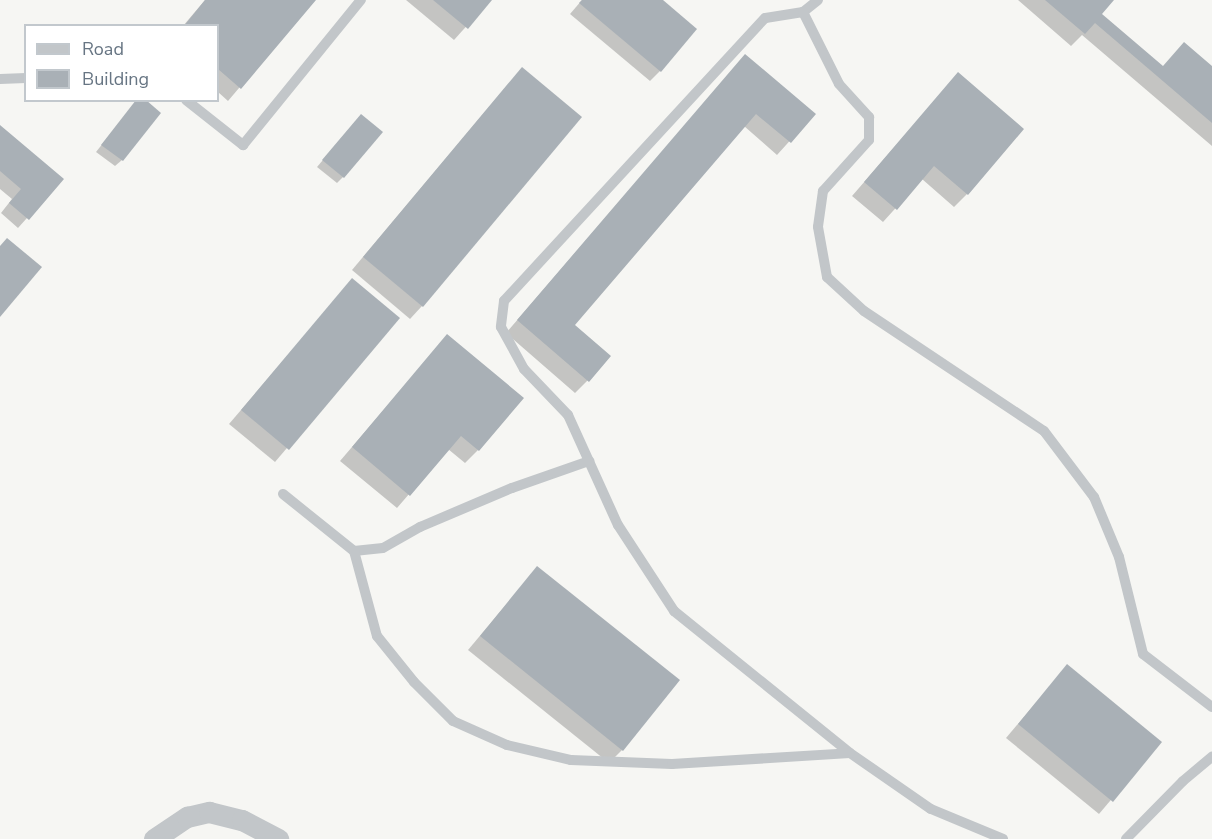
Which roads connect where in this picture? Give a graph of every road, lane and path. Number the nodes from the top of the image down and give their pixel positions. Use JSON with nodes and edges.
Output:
{"nodes":[{"id":1,"x":361,"y":0,"type":"edge"},
{"id":2,"x":818,"y":0,"type":"edge"},
{"id":3,"x":803,"y":12,"type":"junction"},
{"id":4,"x":24,"y":78,"type":"edge"},
{"id":5,"x":0,"y":79,"type":"edge"},
{"id":6,"x":189,"y":102,"type":"edge"},
{"id":7,"x":589,"y":461,"type":"junction"},
{"id":8,"x":283,"y":494,"type":"dead end"},
{"id":9,"x":354,"y":551,"type":"junction"},
{"id":10,"x":1212,"y":707,"type":"edge"},
{"id":11,"x":850,"y":753,"type":"junction"},
{"id":12,"x":1212,"y":757,"type":"edge"},
{"id":13,"x":154,"y":839,"type":"edge"},
{"id":14,"x":278,"y":839,"type":"edge"},
{"id":15,"x":1002,"y":839,"type":"edge"},
{"id":16,"x":1126,"y":839,"type":"edge"}],
"edges":[{"from":1,"to":6,"type":"lane"},
{"from":2,"to":3,"type":"lane"},
{"from":3,"to":7,"type":"lane"},
{"from":3,"to":10,"type":"lane"},
{"from":4,"to":5,"type":"lane"},
{"from":7,"to":9,"type":"lane"},
{"from":7,"to":11,"type":"lane"},
{"from":8,"to":9,"type":"lane"},
{"from":9,"to":11,"type":"lane"},
{"from":11,"to":15,"type":"lane"},
{"from":12,"to":16,"type":"lane"},
{"from":13,"to":14,"type":"street"}]}
